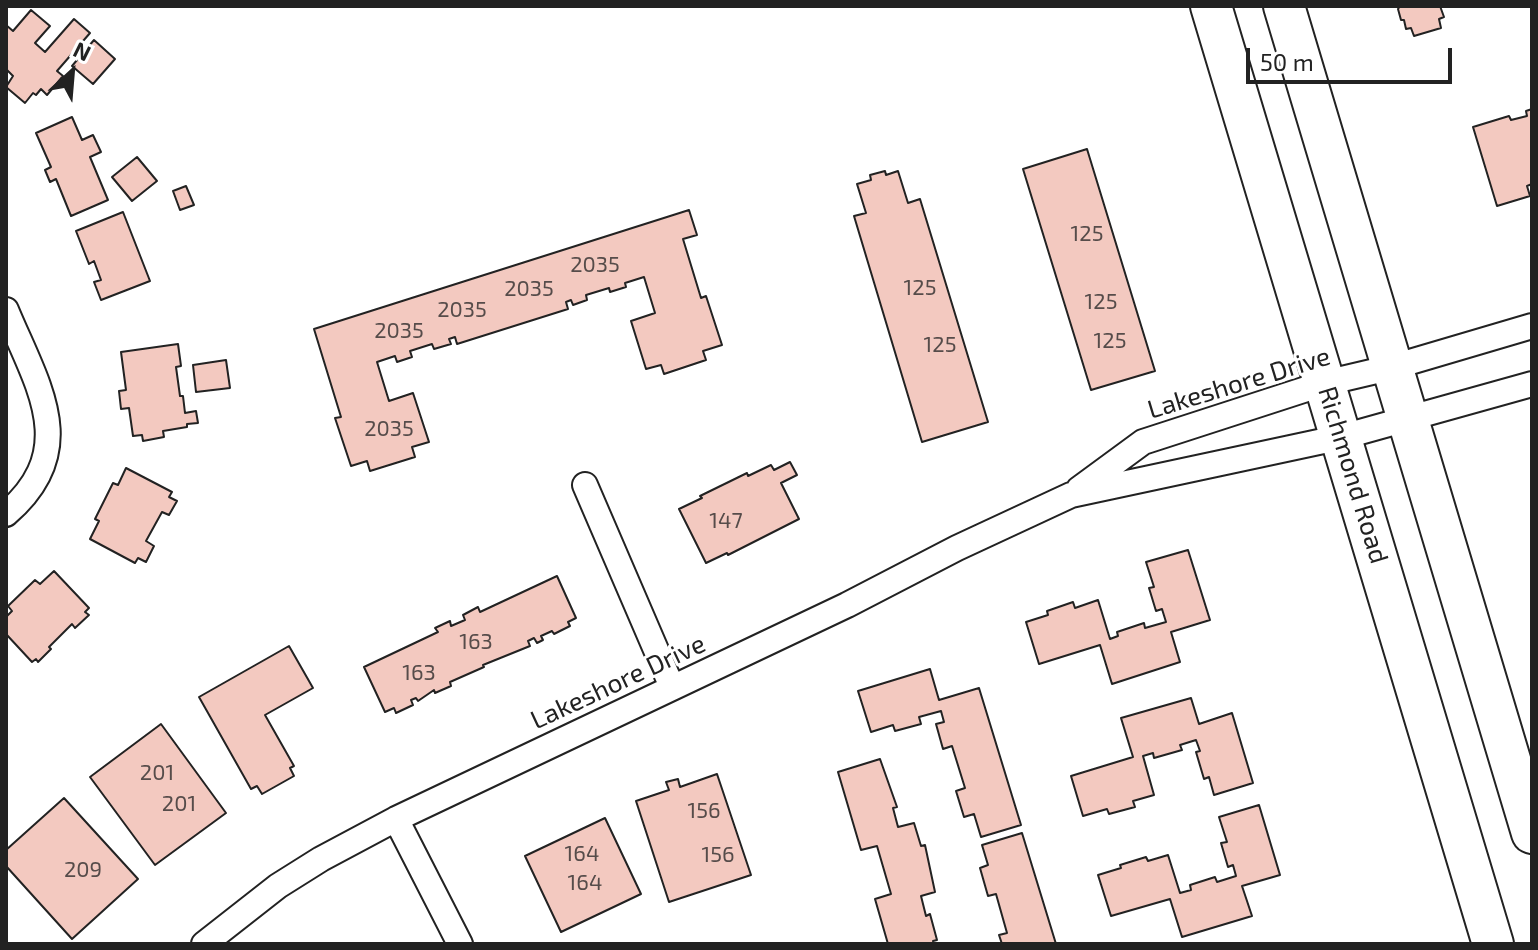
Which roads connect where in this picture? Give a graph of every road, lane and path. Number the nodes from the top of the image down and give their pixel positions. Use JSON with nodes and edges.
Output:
{"nodes":[{"id":1,"x":1211,"y":6,"type":"edge"},
{"id":2,"x":1284,"y":6,"type":"edge"},
{"id":3,"x":6,"y":310,"type":"edge"},
{"id":4,"x":1532,"y":326,"type":"edge"},
{"id":5,"x":1393,"y":367,"type":"junction"},
{"id":6,"x":1325,"y":383,"type":"junction"},
{"id":7,"x":1532,"y":384,"type":"edge"},
{"id":8,"x":1409,"y":420,"type":"junction"},
{"id":9,"x":1342,"y":437,"type":"junction"},
{"id":10,"x":585,"y":485,"type":"dead end"},
{"id":11,"x":1071,"y":495,"type":"junction"},
{"id":12,"x":6,"y":514,"type":"edge"},
{"id":13,"x":672,"y":687,"type":"junction"},
{"id":14,"x":396,"y":819,"type":"junction"},
{"id":15,"x":1532,"y":833,"type":"edge"},
{"id":16,"x":204,"y":944,"type":"edge"},
{"id":17,"x":460,"y":944,"type":"edge"},
{"id":18,"x":1493,"y":944,"type":"edge"}],
"edges":[{"from":1,"to":6,"type":"main road","name":"Richmond Road"},
{"from":2,"to":5,"type":"main road"},
{"from":3,"to":12,"type":"street"},
{"from":4,"to":5,"type":"street","name":"Lakeshore Drive"},
{"from":5,"to":6,"type":"street","name":"Lakeshore Drive"},
{"from":5,"to":8,"type":"main road"},
{"from":6,"to":9,"type":"main road","name":"Richmond Road"},
{"from":6,"to":11,"type":"street","name":"Lakeshore Drive"},
{"from":7,"to":8,"type":"street","name":"Lakeshore Drive"},
{"from":8,"to":9,"type":"street","name":"Lakeshore Drive"},
{"from":8,"to":15,"type":"main road"},
{"from":9,"to":11,"type":"street","name":"Lakeshore Drive"},
{"from":9,"to":18,"type":"main road","name":"Richmond Road"},
{"from":10,"to":13,"type":"street"},
{"from":11,"to":13,"type":"street","name":"Lakeshore Drive"},
{"from":13,"to":14,"type":"street","name":"Lakeshore Drive"},
{"from":14,"to":16,"type":"street","name":"Lakeshore Drive"},
{"from":14,"to":17,"type":"street"}]}
